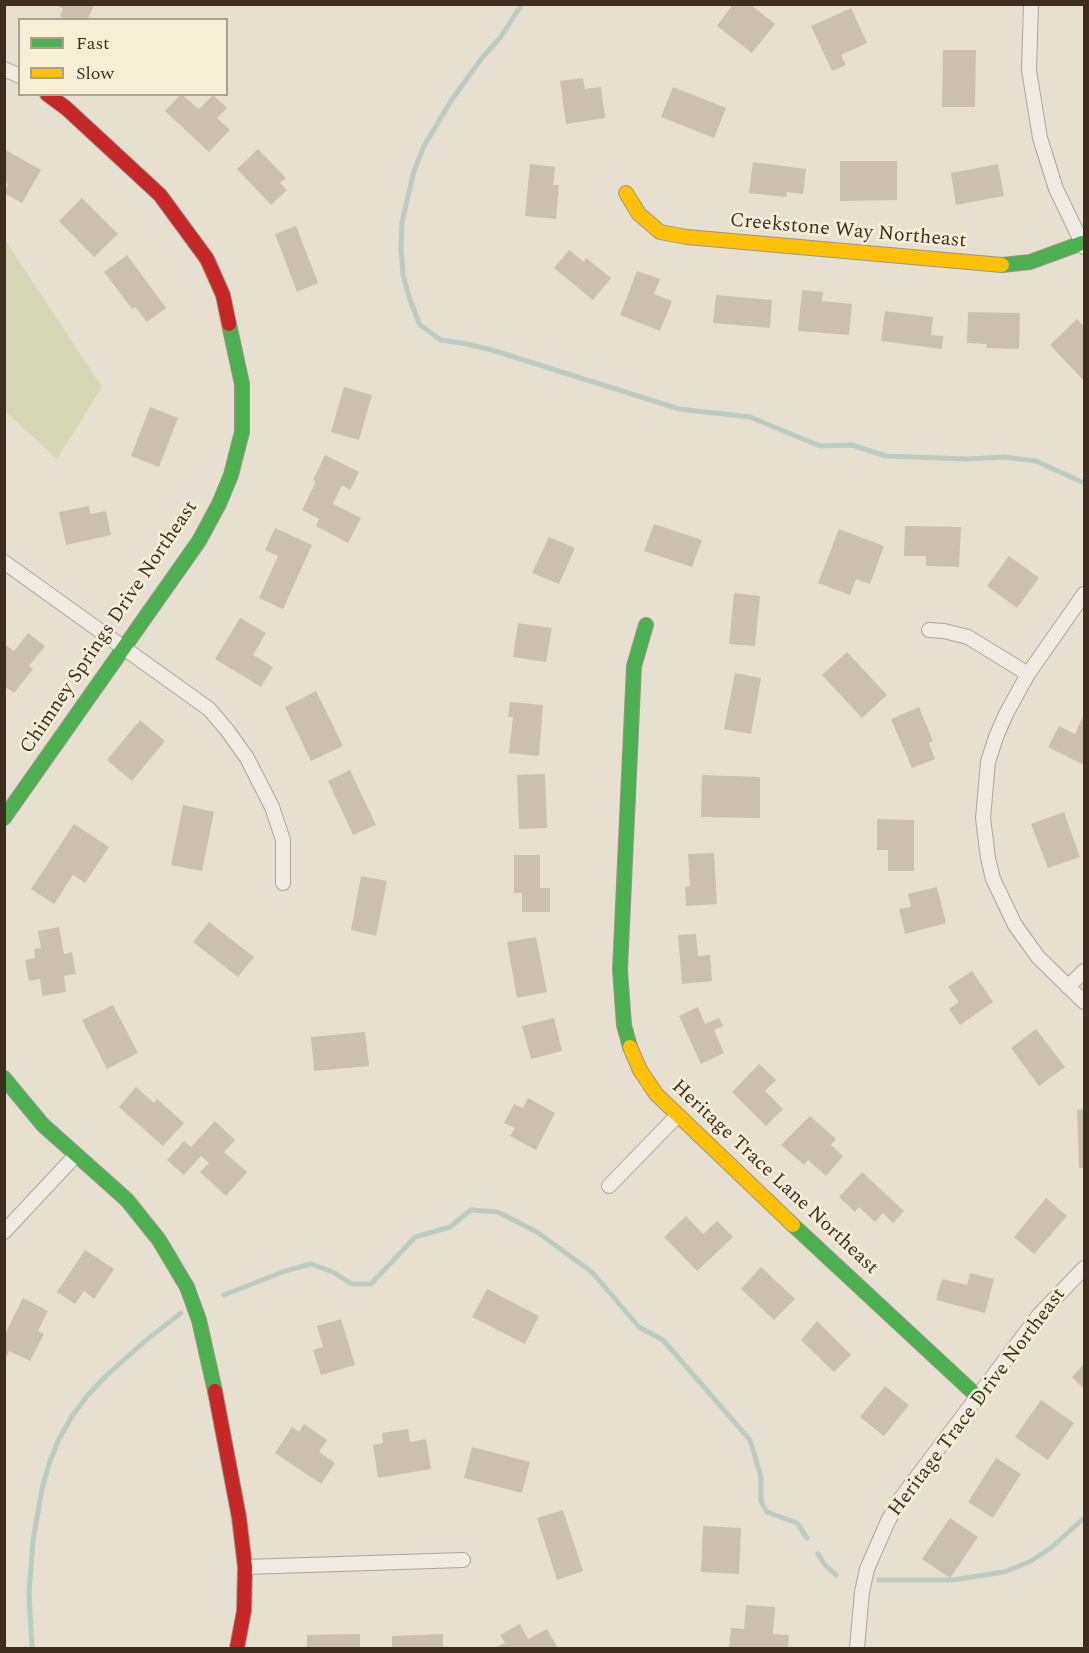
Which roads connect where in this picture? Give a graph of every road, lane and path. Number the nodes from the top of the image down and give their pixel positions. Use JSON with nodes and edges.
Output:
{"nodes":[{"id":1,"x":1031,"y":4,"type":"edge"},
{"id":2,"x":4,"y":69,"type":"edge"},
{"id":3,"x":18,"y":75,"type":"edge"},
{"id":4,"x":50,"y":96,"type":"edge"},
{"id":5,"x":626,"y":193,"type":"dead end"},
{"id":6,"x":1083,"y":245,"type":"edge"},
{"id":7,"x":4,"y":562,"type":"edge"},
{"id":8,"x":1084,"y":594,"type":"edge"},
{"id":9,"x":646,"y":625,"type":"dead end"},
{"id":10,"x":928,"y":630,"type":"dead end"},
{"id":11,"x":124,"y":647,"type":"junction"},
{"id":12,"x":1028,"y":674,"type":"junction"},
{"id":13,"x":4,"y":818,"type":"edge"},
{"id":14,"x":283,"y":883,"type":"dead end"},
{"id":15,"x":1084,"y":971,"type":"edge"},
{"id":16,"x":1068,"y":987,"type":"junction"},
{"id":17,"x":1084,"y":1002,"type":"edge"},
{"id":18,"x":4,"y":1078,"type":"edge"},
{"id":19,"x":677,"y":1116,"type":"junction"},
{"id":20,"x":76,"y":1155,"type":"junction"},
{"id":21,"x":609,"y":1186,"type":"dead end"},
{"id":22,"x":4,"y":1232,"type":"edge"},
{"id":23,"x":1084,"y":1268,"type":"edge"},
{"id":24,"x":978,"y":1397,"type":"junction"},
{"id":25,"x":463,"y":1560,"type":"dead end"},
{"id":26,"x":245,"y":1567,"type":"junction"},
{"id":27,"x":237,"y":1648,"type":"edge"},
{"id":28,"x":857,"y":1648,"type":"edge"}],
"edges":[{"from":1,"to":6,"type":"street"},
{"from":2,"to":3,"type":"street"},
{"from":4,"to":11,"type":"street","name":"Chimney Springs Drive Northeast"},
{"from":5,"to":6,"type":"street","name":"Creekstone Way Northeast"},
{"from":7,"to":11,"type":"street"},
{"from":8,"to":12,"type":"street"},
{"from":9,"to":19,"type":"street","name":"Heritage Trace Lane Northeast"},
{"from":10,"to":12,"type":"street"},
{"from":11,"to":13,"type":"street","name":"Chimney Springs Drive Northeast"},
{"from":11,"to":14,"type":"street"},
{"from":12,"to":16,"type":"street"},
{"from":15,"to":16,"type":"street"},
{"from":16,"to":17,"type":"street"},
{"from":18,"to":20,"type":"street"},
{"from":19,"to":21,"type":"street"},
{"from":19,"to":24,"type":"street","name":"Heritage Trace Lane Northeast"},
{"from":20,"to":22,"type":"street"},
{"from":20,"to":26,"type":"street"},
{"from":23,"to":24,"type":"street","name":"Heritage Trace Drive Northeast"},
{"from":24,"to":28,"type":"street","name":"Heritage Trace Drive Northeast"},
{"from":25,"to":26,"type":"street"},
{"from":26,"to":27,"type":"street"}]}
